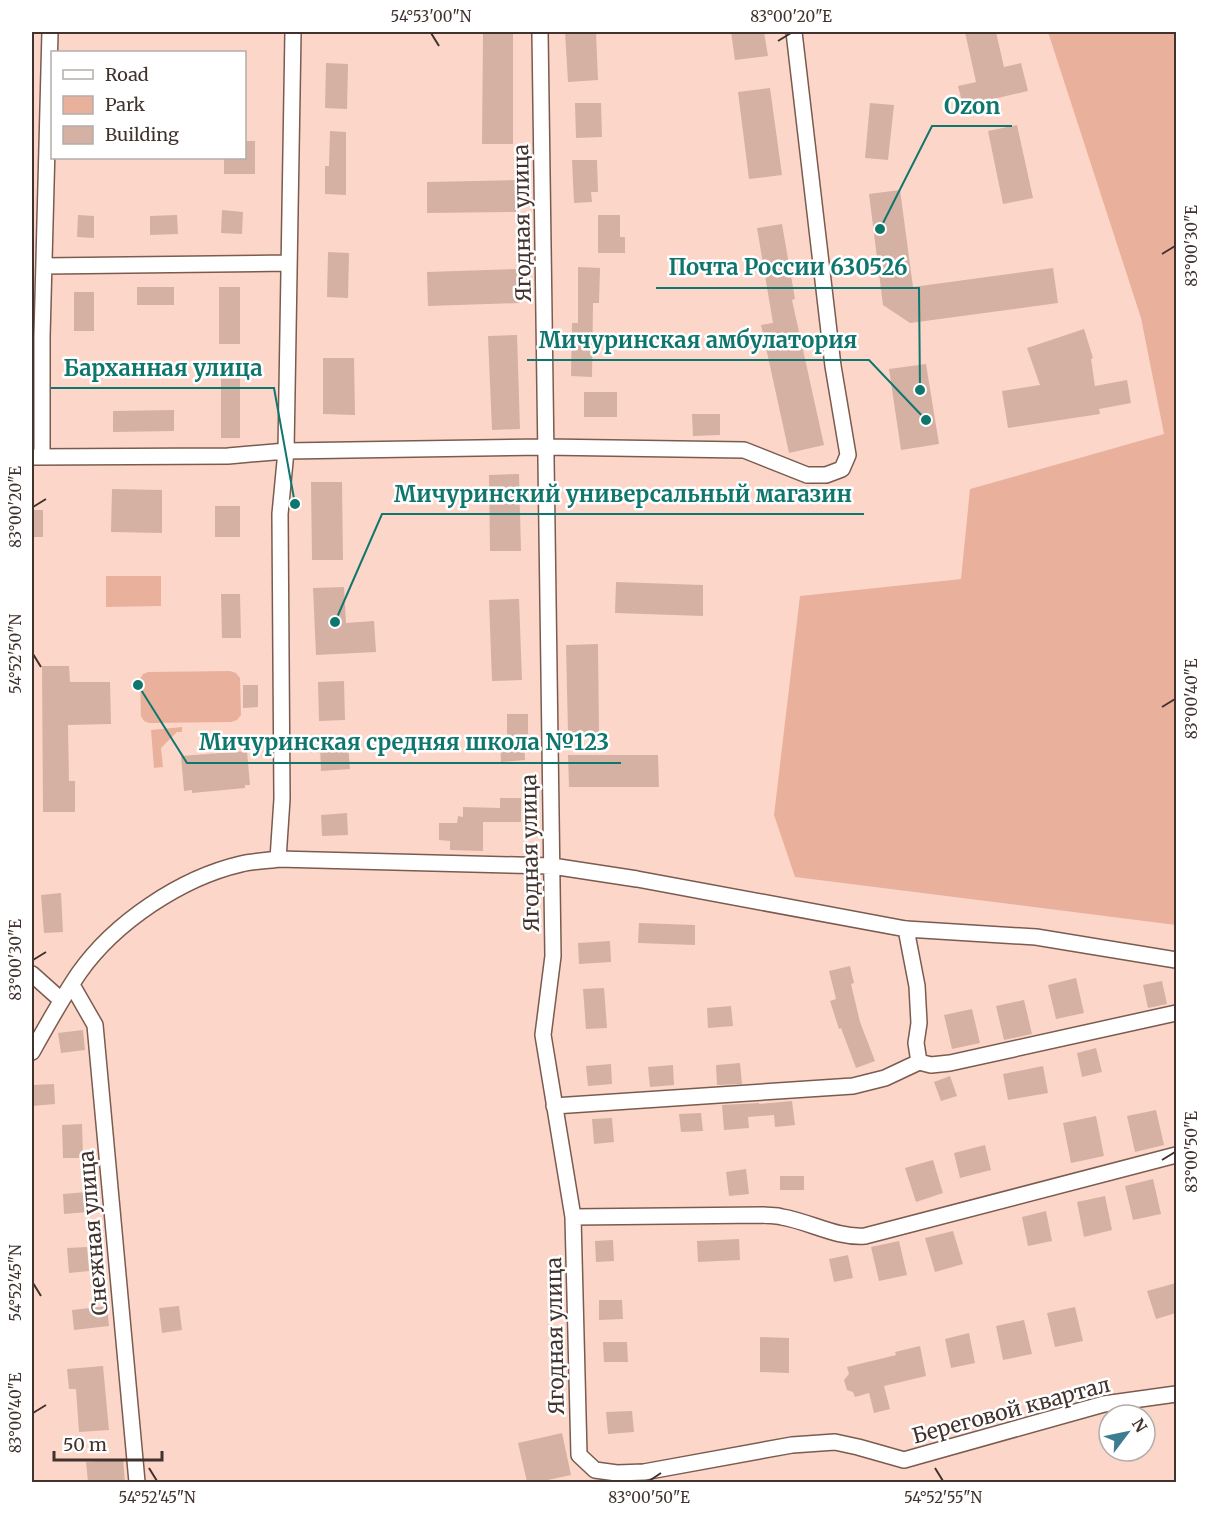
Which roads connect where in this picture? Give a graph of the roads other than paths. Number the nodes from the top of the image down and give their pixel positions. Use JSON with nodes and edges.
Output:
{"nodes":[{"id":1,"x":50,"y":32,"type":"edge"},
{"id":2,"x":293,"y":32,"type":"edge"},
{"id":3,"x":540,"y":32,"type":"edge"},
{"id":4,"x":794,"y":32,"type":"edge"},
{"id":5,"x":289,"y":264,"type":"junction"},
{"id":6,"x":44,"y":266,"type":"junction"},
{"id":7,"x":545,"y":447,"type":"junction"},
{"id":8,"x":286,"y":451,"type":"junction"},
{"id":9,"x":37,"y":457,"type":"edge"},
{"id":10,"x":278,"y":859,"type":"junction"},
{"id":11,"x":552,"y":866,"type":"junction"},
{"id":12,"x":906,"y":929,"type":"junction"},
{"id":13,"x":1176,"y":960,"type":"edge"},
{"id":14,"x":32,"y":974,"type":"edge"},
{"id":15,"x":72,"y":985,"type":"junction"},
{"id":16,"x":61,"y":1000,"type":"junction"},
{"id":17,"x":1176,"y":1013,"type":"edge"},
{"id":18,"x":32,"y":1052,"type":"edge"},
{"id":19,"x":919,"y":1062,"type":"junction"},
{"id":20,"x":554,"y":1106,"type":"junction"},
{"id":21,"x":1176,"y":1155,"type":"edge"},
{"id":22,"x":573,"y":1217,"type":"junction"},
{"id":23,"x":1176,"y":1394,"type":"edge"},
{"id":24,"x":579,"y":1455,"type":"joint"},
{"id":25,"x":138,"y":1482,"type":"edge"}],
"edges":[{"from":1,"to":6,"type":"street"},
{"from":2,"to":5,"type":"street"},
{"from":3,"to":7,"type":"street","name":"Ягодная улица"},
{"from":4,"to":7,"type":"street"},
{"from":5,"to":6,"type":"street"},
{"from":5,"to":8,"type":"street"},
{"from":6,"to":9,"type":"street"},
{"from":7,"to":8,"type":"street"},
{"from":7,"to":11,"type":"street","name":"Ягодная улица"},
{"from":8,"to":9,"type":"street"},
{"from":8,"to":10,"type":"street"},
{"from":10,"to":11,"type":"street"},
{"from":10,"to":15,"type":"street"},
{"from":11,"to":12,"type":"street"},
{"from":11,"to":20,"type":"street","name":"Ягодная улица"},
{"from":12,"to":13,"type":"street"},
{"from":12,"to":19,"type":"street"},
{"from":14,"to":16,"type":"street"},
{"from":15,"to":16,"type":"street"},
{"from":15,"to":25,"type":"street","name":"Снежная улица"},
{"from":16,"to":18,"type":"street"},
{"from":17,"to":19,"type":"street"},
{"from":19,"to":20,"type":"street"},
{"from":20,"to":22,"type":"street","name":"Ягодная улица"},
{"from":21,"to":22,"type":"street"},
{"from":22,"to":24,"type":"street","name":"Ягодная улица"},
{"from":23,"to":24,"type":"street","name":"Береговой квартал"}]}
